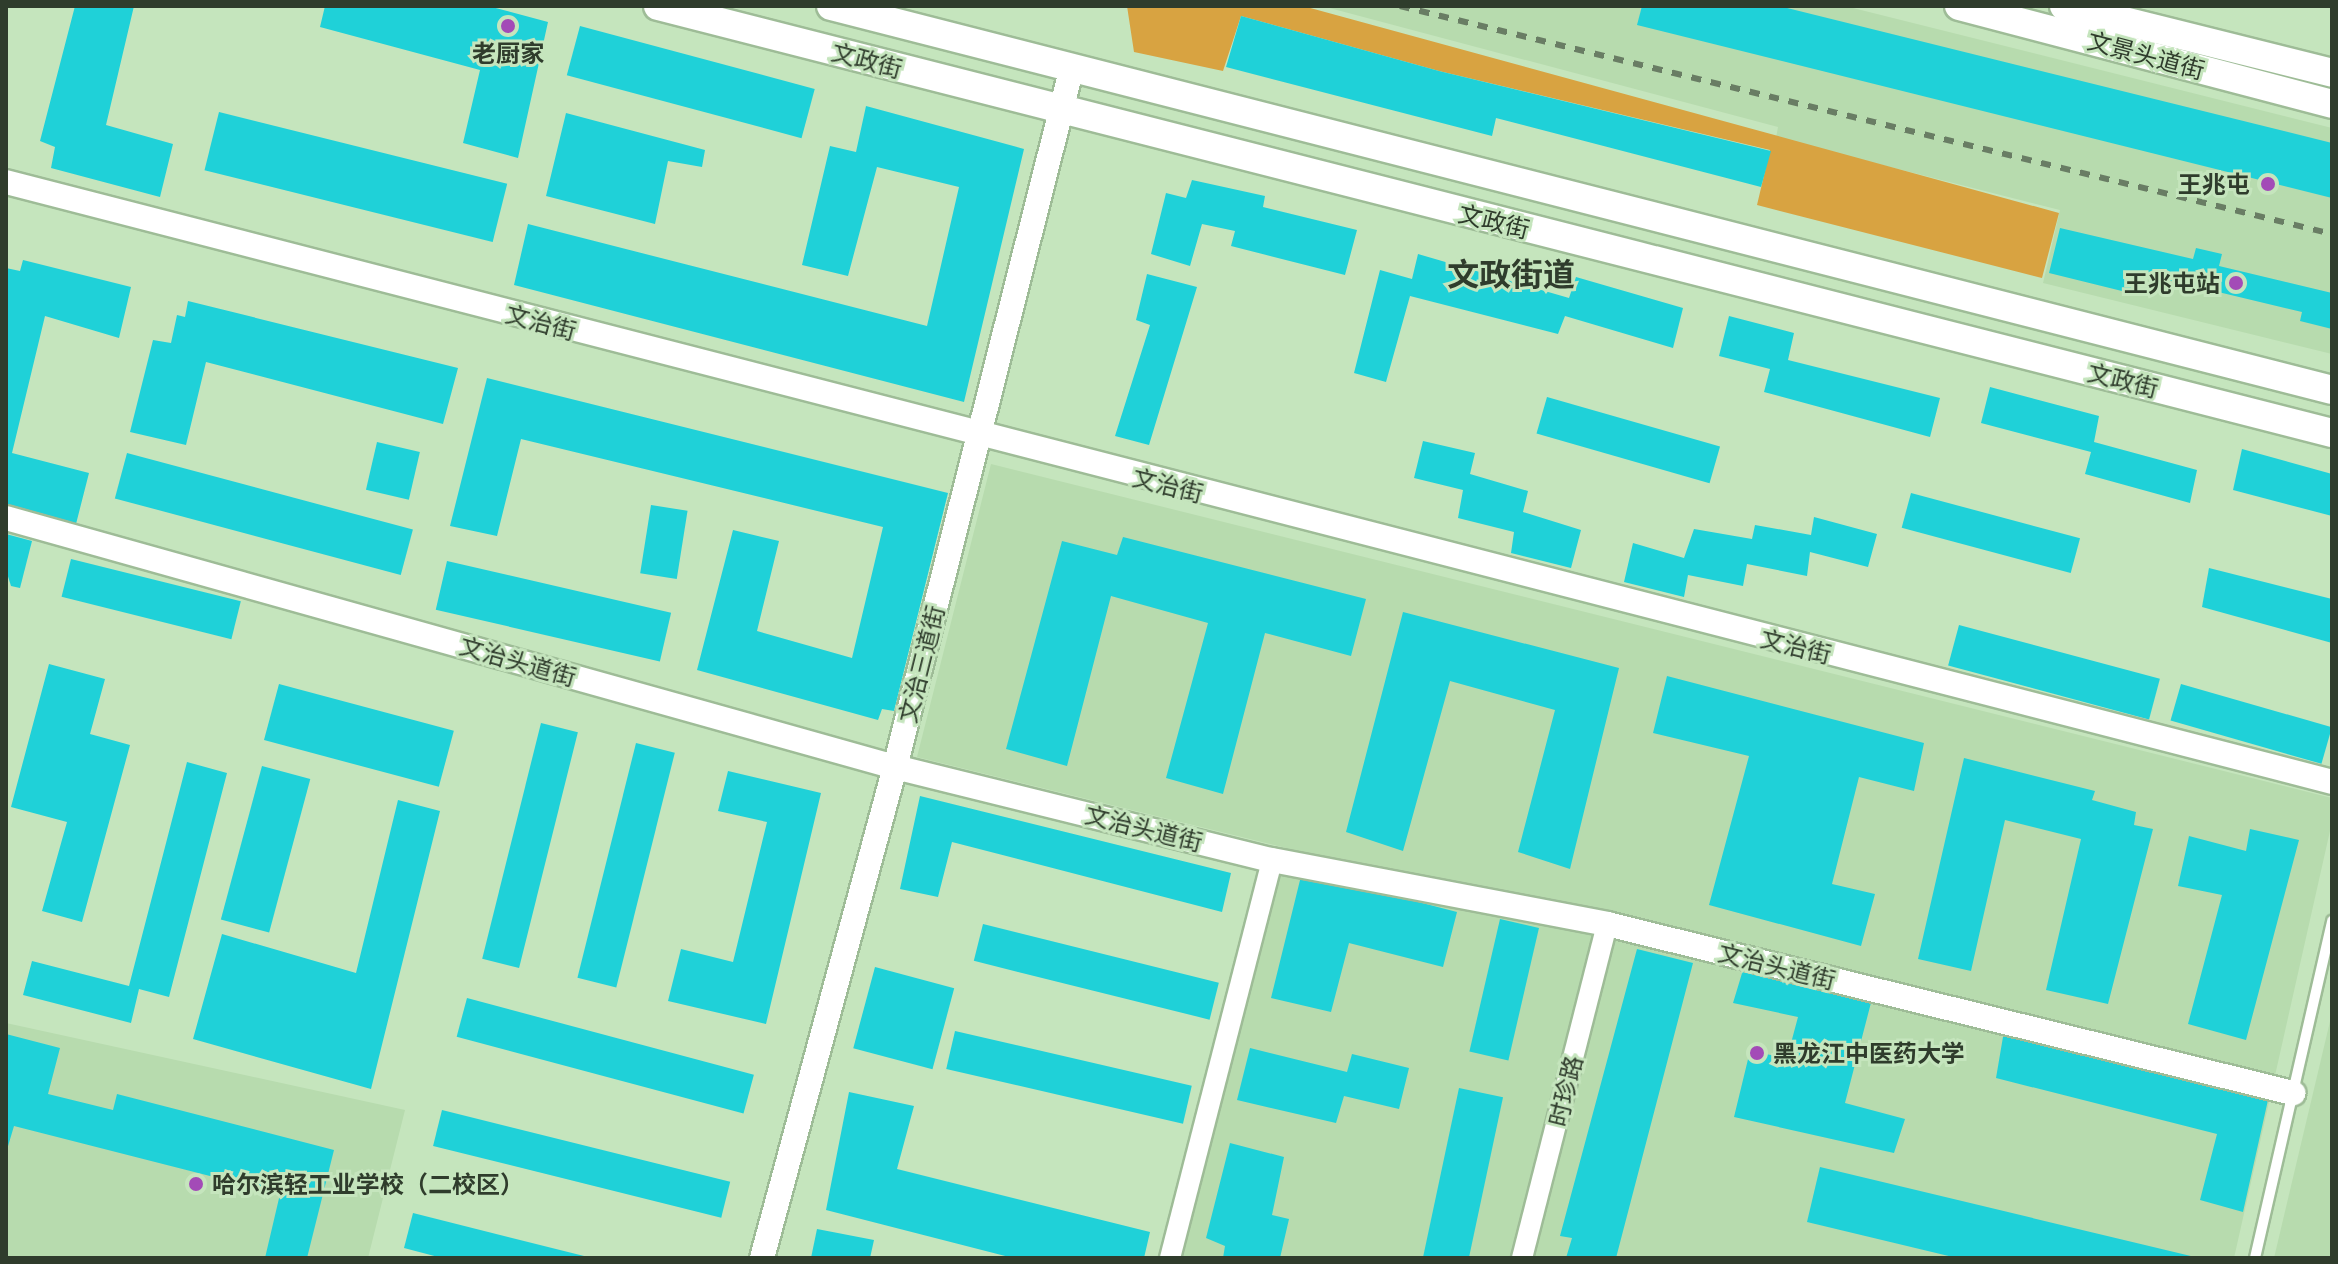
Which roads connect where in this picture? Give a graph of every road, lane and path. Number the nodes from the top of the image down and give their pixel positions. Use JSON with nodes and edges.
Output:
{"nodes":[{"id":1,"x":658,"y":6,"type":"edge"},
{"id":2,"x":831,"y":6,"type":"edge"},
{"id":3,"x":1959,"y":6,"type":"edge"},
{"id":4,"x":2064,"y":6,"type":"edge"},
{"id":5,"x":1072,"y":67,"type":"junction"},
{"id":6,"x":2332,"y":73,"type":"edge"},
{"id":7,"x":2332,"y":104,"type":"edge"},
{"id":8,"x":1062,"y":111,"type":"junction"},
{"id":9,"x":6,"y":182,"type":"edge"},
{"id":10,"x":2332,"y":390,"type":"edge"},
{"id":11,"x":2332,"y":433,"type":"edge"},
{"id":12,"x":978,"y":436,"type":"junction"},
{"id":13,"x":6,"y":518,"type":"edge"},
{"id":14,"x":895,"y":767,"type":"junction"},
{"id":15,"x":2332,"y":782,"type":"edge"},
{"id":16,"x":1272,"y":860,"type":"junction"},
{"id":17,"x":2332,"y":921,"type":"edge"},
{"id":18,"x":1607,"y":924,"type":"junction"},
{"id":19,"x":2293,"y":1093,"type":"junction"},
{"id":20,"x":762,"y":1258,"type":"edge"},
{"id":21,"x":1170,"y":1258,"type":"edge"},
{"id":22,"x":1522,"y":1258,"type":"edge"},
{"id":23,"x":2255,"y":1258,"type":"edge"}],
"edges":[{"from":1,"to":8,"type":"main road","name":"文政街"},
{"from":2,"to":5,"type":"main road","name":"文政街"},
{"from":3,"to":7,"type":"main road","name":"文景头道街"},
{"from":4,"to":6,"type":"main road","name":"文景头道街"},
{"from":5,"to":8,"type":"street","name":"文治三道街"},
{"from":5,"to":10,"type":"main road","name":"文政街"},
{"from":8,"to":11,"type":"main road","name":"文政街"},
{"from":8,"to":12,"type":"street","name":"文治三道街"},
{"from":9,"to":12,"type":"street","name":"文治街"},
{"from":12,"to":14,"type":"street","name":"文治三道街"},
{"from":12,"to":15,"type":"street","name":"文治街"},
{"from":13,"to":14,"type":"street","name":"文治头道街"},
{"from":14,"to":16,"type":"street","name":"文治头道街"},
{"from":14,"to":20,"type":"street","name":"文治三道街"},
{"from":16,"to":18,"type":"street","name":"文治头道街"},
{"from":16,"to":21,"type":"street"},
{"from":17,"to":19,"type":"lane"},
{"from":18,"to":19,"type":"street","name":"文治头道街"},
{"from":18,"to":22,"type":"street","name":"时珍路"},
{"from":19,"to":23,"type":"lane"}]}
